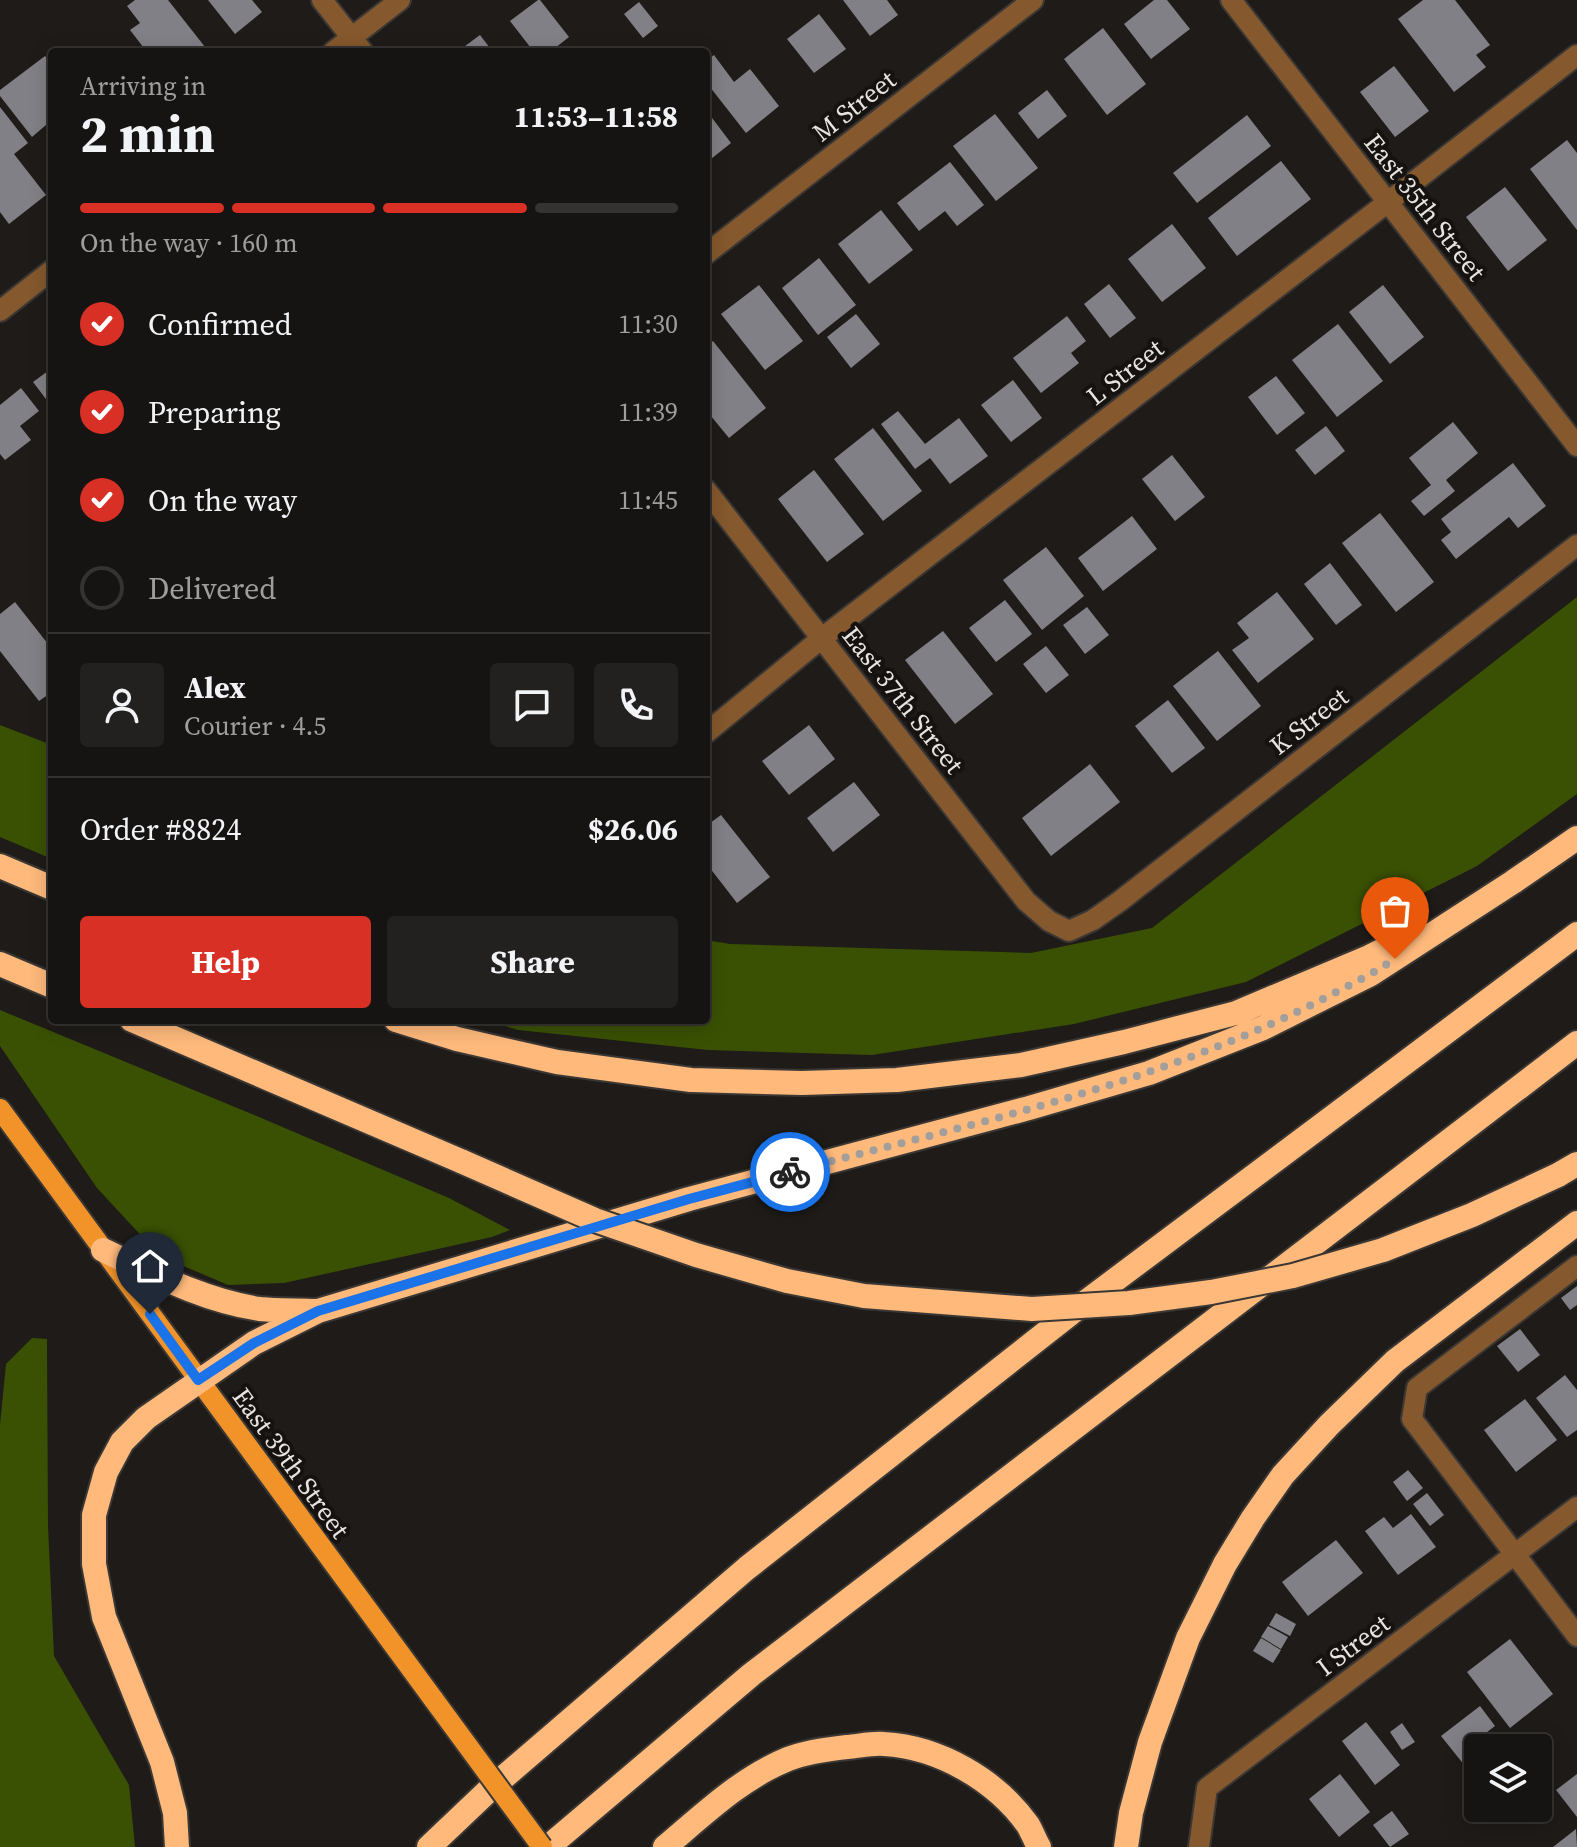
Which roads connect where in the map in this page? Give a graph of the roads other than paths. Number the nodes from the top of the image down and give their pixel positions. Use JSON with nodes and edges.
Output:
{"nodes":[{"id":1,"x":322,"y":0,"type":"edge"},
{"id":2,"x":400,"y":0,"type":"edge"},
{"id":3,"x":1033,"y":0,"type":"edge"},
{"id":4,"x":1231,"y":0,"type":"edge"},
{"id":5,"x":357,"y":45,"type":"edge"},
{"id":6,"x":1577,"y":55,"type":"edge"},
{"id":7,"x":1388,"y":202,"type":"junction"},
{"id":8,"x":710,"y":251,"type":"edge"},
{"id":9,"x":48,"y":273,"type":"edge"},
{"id":10,"x":0,"y":311,"type":"edge"},
{"id":11,"x":1577,"y":446,"type":"edge"},
{"id":12,"x":710,"y":495,"type":"edge"},
{"id":13,"x":1577,"y":545,"type":"edge"},
{"id":14,"x":822,"y":638,"type":"junction"},
{"id":15,"x":710,"y":730,"type":"edge"},
{"id":16,"x":1577,"y":838,"type":"edge"},
{"id":17,"x":0,"y":866,"type":"edge"},
{"id":18,"x":1513,"y":882,"type":"junction"},
{"id":19,"x":48,"y":886,"type":"edge"},
{"id":20,"x":1069,"y":931,"type":"joint"},
{"id":21,"x":1577,"y":934,"type":"edge"},
{"id":22,"x":0,"y":964,"type":"edge"},
{"id":23,"x":48,"y":984,"type":"edge"},
{"id":24,"x":141,"y":1024,"type":"edge"},
{"id":25,"x":409,"y":1024,"type":"edge"},
{"id":26,"x":1577,"y":1043,"type":"edge"},
{"id":27,"x":0,"y":1109,"type":"edge"},
{"id":28,"x":1568,"y":1170,"type":"edge"},
{"id":29,"x":1577,"y":1223,"type":"edge"},
{"id":30,"x":103,"y":1250,"type":"junction"},
{"id":31,"x":1577,"y":1266,"type":"edge"},
{"id":32,"x":318,"y":1311,"type":"junction"},
{"id":33,"x":198,"y":1380,"type":"junction"},
{"id":34,"x":1577,"y":1507,"type":"edge"},
{"id":35,"x":1515,"y":1554,"type":"junction"},
{"id":36,"x":1577,"y":1636,"type":"edge"},
{"id":37,"x":177,"y":1847,"type":"edge"},
{"id":38,"x":429,"y":1847,"type":"edge"},
{"id":39,"x":545,"y":1847,"type":"edge"},
{"id":40,"x":665,"y":1847,"type":"edge"},
{"id":41,"x":1039,"y":1847,"type":"edge"},
{"id":42,"x":1126,"y":1847,"type":"edge"},
{"id":43,"x":1199,"y":1847,"type":"edge"}],
"edges":[{"from":1,"to":5,"type":"street"},
{"from":2,"to":5,"type":"street"},
{"from":3,"to":8,"type":"street","name":"M Street"},
{"from":4,"to":7,"type":"street","name":"East 35th Street"},
{"from":6,"to":7,"type":"street","name":"L Street"},
{"from":7,"to":11,"type":"street","name":"East 35th Street"},
{"from":7,"to":14,"type":"street","name":"L Street"},
{"from":9,"to":10,"type":"street"},
{"from":12,"to":14,"type":"street","name":"East 37th Street"},
{"from":13,"to":20,"type":"street","name":"K Street"},
{"from":14,"to":15,"type":"street","name":"L Street"},
{"from":14,"to":20,"type":"street","name":"East 37th Street"},
{"from":16,"to":18,"type":"highway"},
{"from":17,"to":19,"type":"highway"},
{"from":18,"to":25,"type":"highway"},
{"from":18,"to":32,"type":"highway"},
{"from":21,"to":38,"type":"highway"},
{"from":22,"to":23,"type":"highway"},
{"from":24,"to":28,"type":"highway","bridge":true},
{"from":26,"to":39,"type":"highway"},
{"from":27,"to":30,"type":"main road","name":"East 39th Street"},
{"from":29,"to":42,"type":"highway"},
{"from":30,"to":32,"type":"highway"},
{"from":30,"to":33,"type":"main road","name":"East 39th Street"},
{"from":31,"to":35,"type":"street"},
{"from":32,"to":33,"type":"highway"},
{"from":33,"to":37,"type":"highway"},
{"from":33,"to":39,"type":"main road","name":"East 39th Street","bridge":true},
{"from":34,"to":35,"type":"street","name":"I Street"},
{"from":35,"to":36,"type":"street"},
{"from":35,"to":43,"type":"street","name":"I Street"},
{"from":40,"to":41,"type":"highway"}]}
